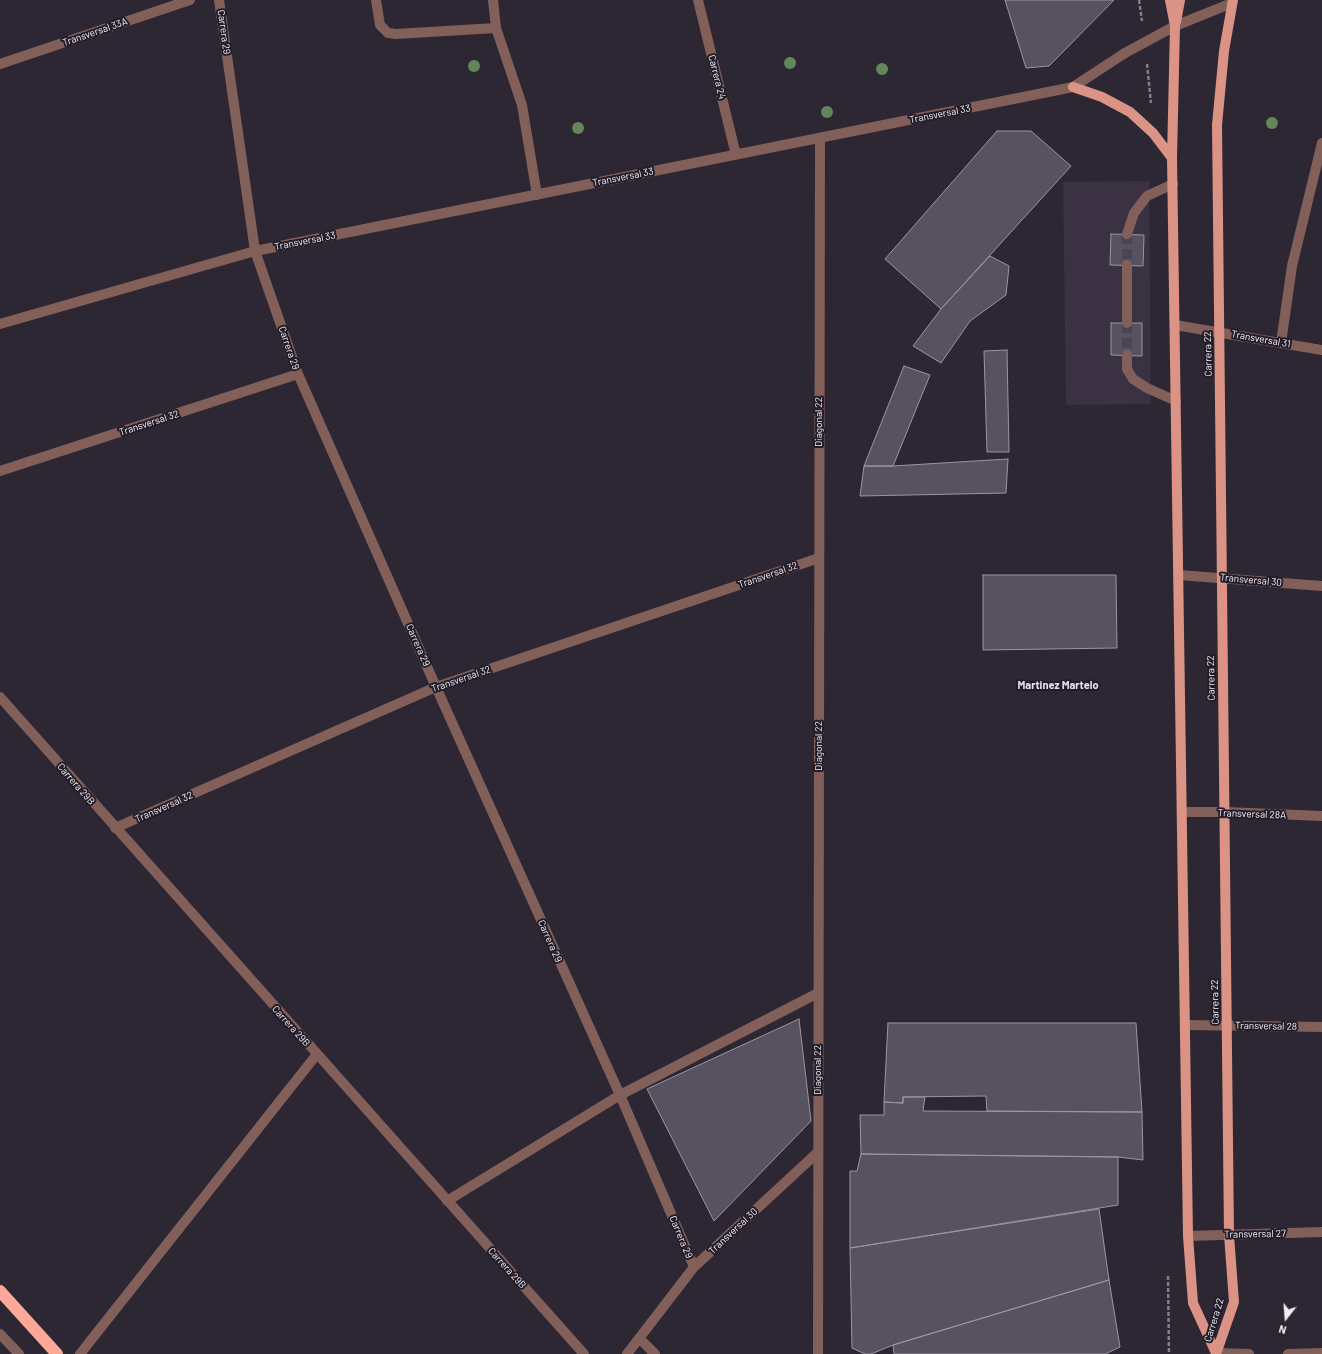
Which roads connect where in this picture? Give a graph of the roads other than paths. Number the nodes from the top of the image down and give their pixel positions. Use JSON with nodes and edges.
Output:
{"nodes":[{"id":1,"x":190,"y":0,"type":"edge"},
{"id":2,"x":219,"y":0,"type":"edge"},
{"id":3,"x":376,"y":0,"type":"edge"},
{"id":4,"x":493,"y":0,"type":"edge"},
{"id":5,"x":698,"y":0,"type":"edge"},
{"id":6,"x":1170,"y":0,"type":"edge"},
{"id":7,"x":1180,"y":0,"type":"edge"},
{"id":8,"x":1233,"y":2,"type":"edge"},
{"id":9,"x":1175,"y":26,"type":"junction"},
{"id":10,"x":496,"y":28,"type":"junction"},
{"id":11,"x":0,"y":64,"type":"edge"},
{"id":12,"x":1072,"y":87,"type":"junction"},
{"id":13,"x":820,"y":138,"type":"junction"},
{"id":14,"x":1322,"y":143,"type":"edge"},
{"id":15,"x":736,"y":155,"type":"junction"},
{"id":16,"x":1172,"y":158,"type":"junction"},
{"id":17,"x":1173,"y":184,"type":"junction"},
{"id":18,"x":537,"y":195,"type":"junction"},
{"id":19,"x":1127,"y":234,"type":"tunnel mouth"},
{"id":20,"x":255,"y":251,"type":"junction"},
{"id":21,"x":1127,"y":266,"type":"tunnel mouth"},
{"id":22,"x":1127,"y":323,"type":"tunnel mouth"},
{"id":23,"x":0,"y":324,"type":"edge"},
{"id":24,"x":1175,"y":325,"type":"junction"},
{"id":25,"x":1220,"y":332,"type":"junction"},
{"id":26,"x":1281,"y":342,"type":"junction"},
{"id":27,"x":1322,"y":350,"type":"edge"},
{"id":28,"x":1127,"y":355,"type":"tunnel mouth"},
{"id":29,"x":298,"y":374,"type":"junction"},
{"id":30,"x":1176,"y":401,"type":"junction"},
{"id":31,"x":0,"y":471,"type":"edge"},
{"id":32,"x":819,"y":558,"type":"junction"},
{"id":33,"x":1179,"y":575,"type":"junction"},
{"id":34,"x":1222,"y":578,"type":"junction"},
{"id":35,"x":1322,"y":586,"type":"edge"},
{"id":36,"x":436,"y":687,"type":"junction"},
{"id":37,"x":0,"y":697,"type":"edge"},
{"id":38,"x":1182,"y":812,"type":"junction"},
{"id":39,"x":1225,"y":812,"type":"junction"},
{"id":40,"x":1322,"y":816,"type":"edge"},
{"id":41,"x":115,"y":828,"type":"junction"},
{"id":42,"x":818,"y":993,"type":"junction"},
{"id":43,"x":1186,"y":1025,"type":"junction"},
{"id":44,"x":1227,"y":1025,"type":"junction"},
{"id":45,"x":1322,"y":1027,"type":"edge"},
{"id":46,"x":316,"y":1054,"type":"junction"},
{"id":47,"x":620,"y":1095,"type":"junction"},
{"id":48,"x":818,"y":1152,"type":"junction"},
{"id":49,"x":447,"y":1201,"type":"junction"},
{"id":50,"x":1322,"y":1232,"type":"edge"},
{"id":51,"x":1229,"y":1235,"type":"junction"},
{"id":52,"x":1188,"y":1236,"type":"junction"},
{"id":53,"x":694,"y":1267,"type":"junction"},
{"id":54,"x":0,"y":1291,"type":"edge"},
{"id":55,"x":0,"y":1334,"type":"edge"},
{"id":56,"x":639,"y":1338,"type":"junction"},
{"id":57,"x":1322,"y":1353,"type":"edge"},
{"id":58,"x":19,"y":1354,"type":"edge"},
{"id":59,"x":57,"y":1354,"type":"edge"},
{"id":60,"x":80,"y":1354,"type":"edge"},
{"id":61,"x":584,"y":1354,"type":"edge"},
{"id":62,"x":627,"y":1354,"type":"edge"},
{"id":63,"x":655,"y":1354,"type":"edge"},
{"id":64,"x":818,"y":1354,"type":"edge"},
{"id":65,"x":1216,"y":1354,"type":"edge"},
{"id":66,"x":1249,"y":1354,"type":"edge"},
{"id":67,"x":1288,"y":1354,"type":"edge"}],
"edges":[{"from":1,"to":11,"type":"street","name":"Transversal 33A"},
{"from":2,"to":20,"type":"street","name":"Carrera 29"},
{"from":3,"to":10,"type":"street"},
{"from":4,"to":10,"type":"street"},
{"from":5,"to":15,"type":"street","name":"Carrera 24"},
{"from":6,"to":9,"type":"main road","name":"Carrera 22"},
{"from":7,"to":9,"type":"main road","name":"Carrera 22"},
{"from":8,"to":9,"type":"street","name":"Transversal 33"},
{"from":8,"to":25,"type":"main road","name":"Carrera 22"},
{"from":9,"to":12,"type":"street","name":"Transversal 33"},
{"from":9,"to":16,"type":"main road","name":"Carrera 22"},
{"from":10,"to":18,"type":"street"},
{"from":12,"to":13,"type":"street","name":"Transversal 33"},
{"from":12,"to":16,"type":"main road"},
{"from":13,"to":15,"type":"street","name":"Transversal 33"},
{"from":13,"to":32,"type":"street","name":"Diagonal 22"},
{"from":14,"to":26,"type":"street"},
{"from":15,"to":18,"type":"street","name":"Transversal 33"},
{"from":16,"to":17,"type":"main road","name":"Carrera 22"},
{"from":17,"to":19,"type":"street"},
{"from":17,"to":24,"type":"main road","name":"Carrera 22"},
{"from":18,"to":20,"type":"street","name":"Transversal 33"},
{"from":20,"to":23,"type":"street","name":"Transversal 33"},
{"from":20,"to":29,"type":"street","name":"Carrera 29"},
{"from":21,"to":22,"type":"street"},
{"from":24,"to":25,"type":"street","name":"Transversal 31"},
{"from":24,"to":30,"type":"main road","name":"Carrera 22"},
{"from":25,"to":26,"type":"street","name":"Transversal 31"},
{"from":25,"to":34,"type":"main road","name":"Carrera 22"},
{"from":26,"to":27,"type":"street","name":"Transversal 31"},
{"from":28,"to":30,"type":"street"},
{"from":29,"to":31,"type":"street","name":"Transversal 32"},
{"from":29,"to":36,"type":"street","name":"Carrera 29"},
{"from":30,"to":33,"type":"main road","name":"Carrera 22"},
{"from":32,"to":36,"type":"street","name":"Transversal 32"},
{"from":32,"to":42,"type":"street","name":"Diagonal 22"},
{"from":33,"to":34,"type":"street","name":"Transversal 30"},
{"from":33,"to":38,"type":"main road","name":"Carrera 22"},
{"from":34,"to":35,"type":"street","name":"Transversal 30"},
{"from":34,"to":39,"type":"main road","name":"Carrera 22"},
{"from":36,"to":41,"type":"street","name":"Transversal 32"},
{"from":36,"to":47,"type":"street","name":"Carrera 29"},
{"from":37,"to":41,"type":"street","name":"Carrera 29B"},
{"from":38,"to":39,"type":"street","name":"Transversal 28A"},
{"from":38,"to":43,"type":"main road","name":"Carrera 22"},
{"from":39,"to":40,"type":"street","name":"Transversal 28A"},
{"from":39,"to":44,"type":"main road","name":"Carrera 22"},
{"from":41,"to":46,"type":"street","name":"Carrera 29B"},
{"from":42,"to":47,"type":"street"},
{"from":42,"to":48,"type":"street","name":"Diagonal 22"},
{"from":43,"to":44,"type":"street","name":"Transversal 28"},
{"from":43,"to":52,"type":"main road","name":"Carrera 22"},
{"from":44,"to":45,"type":"street","name":"Transversal 28"},
{"from":44,"to":51,"type":"main road","name":"Carrera 22"},
{"from":46,"to":49,"type":"street","name":"Carrera 29B"},
{"from":46,"to":60,"type":"street"},
{"from":47,"to":49,"type":"street"},
{"from":47,"to":53,"type":"street","name":"Carrera 29"},
{"from":48,"to":53,"type":"street","name":"Transversal 30"},
{"from":48,"to":64,"type":"street","name":"Diagonal 22"},
{"from":49,"to":61,"type":"street","name":"Carrera 29B"},
{"from":50,"to":51,"type":"street","name":"Transversal 27"},
{"from":51,"to":52,"type":"street","name":"Transversal 27"},
{"from":51,"to":65,"type":"main road","name":"Carrera 22"},
{"from":52,"to":65,"type":"main road","name":"Carrera 22"},
{"from":53,"to":56,"type":"street","name":"Transversal 30"},
{"from":54,"to":59,"type":"highway"},
{"from":55,"to":58,"type":"street"},
{"from":56,"to":62,"type":"street","name":"Transversal 30"},
{"from":56,"to":63,"type":"street"},
{"from":57,"to":67,"type":"street"},
{"from":65,"to":66,"type":"street"}]}
